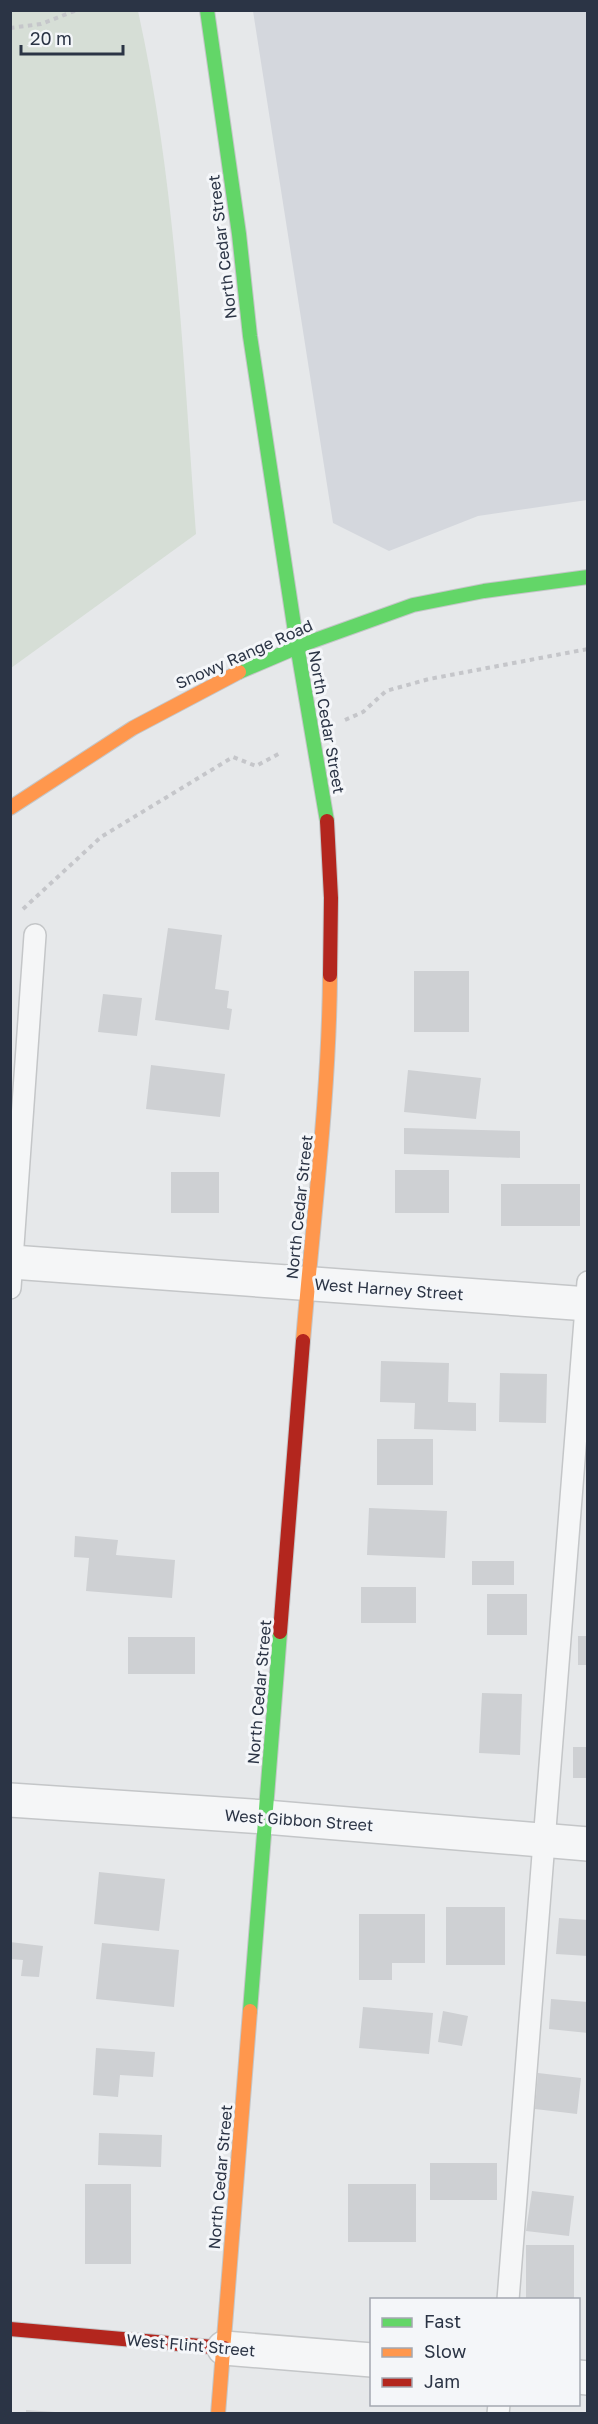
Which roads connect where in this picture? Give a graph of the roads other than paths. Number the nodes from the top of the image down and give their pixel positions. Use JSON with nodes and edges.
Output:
{"nodes":[{"id":1,"x":207,"y":10,"type":"edge"},
{"id":2,"x":588,"y":577,"type":"edge"},
{"id":3,"x":297,"y":645,"type":"junction"},
{"id":4,"x":10,"y":808,"type":"edge"},
{"id":5,"x":35,"y":935,"type":"dead end"},
{"id":6,"x":11,"y":1275,"type":"edge"},
{"id":7,"x":308,"y":1283,"type":"junction"},
{"id":8,"x":587,"y":1296,"type":"edge"},
{"id":9,"x":10,"y":1800,"type":"edge"},
{"id":10,"x":265,"y":1817,"type":"junction"},
{"id":11,"x":543,"y":1840,"type":"junction"},
{"id":12,"x":588,"y":1844,"type":"edge"},
{"id":13,"x":508,"y":2298,"type":"edge"},
{"id":14,"x":10,"y":2329,"type":"edge"},
{"id":15,"x":224,"y":2348,"type":"junction"},
{"id":16,"x":370,"y":2360,"type":"edge"},
{"id":17,"x":218,"y":2414,"type":"edge"}],
"edges":[{"from":1,"to":3,"type":"street","name":"North Cedar Street"},
{"from":2,"to":3,"type":"street","name":"Snowy Range Road"},
{"from":3,"to":4,"type":"street","name":"Snowy Range Road"},
{"from":3,"to":7,"type":"street","name":"North Cedar Street"},
{"from":5,"to":6,"type":"lane"},
{"from":6,"to":7,"type":"street","name":"West Harney Street"},
{"from":7,"to":8,"type":"street","name":"West Harney Street"},
{"from":7,"to":10,"type":"street","name":"North Cedar Street"},
{"from":8,"to":11,"type":"lane"},
{"from":9,"to":10,"type":"street","name":"West Gibbon Street"},
{"from":10,"to":11,"type":"street","name":"West Gibbon Street"},
{"from":10,"to":15,"type":"street","name":"North Cedar Street"},
{"from":11,"to":12,"type":"street","name":"West Gibbon Street"},
{"from":11,"to":13,"type":"lane"},
{"from":14,"to":15,"type":"street","name":"West Flint Street"},
{"from":15,"to":16,"type":"street","name":"West Flint Street"},
{"from":15,"to":17,"type":"street","name":"North Cedar Street"}]}
